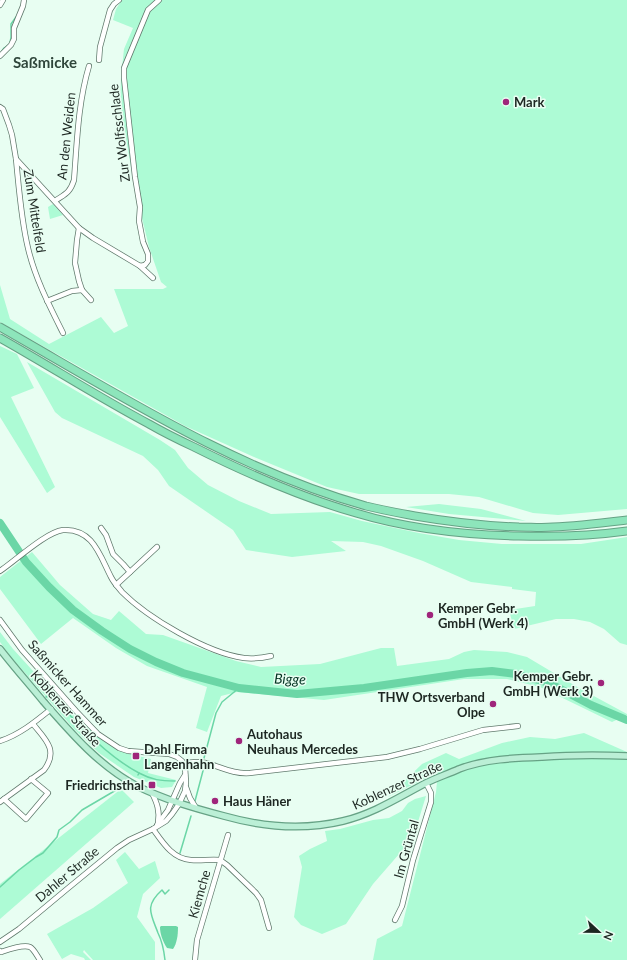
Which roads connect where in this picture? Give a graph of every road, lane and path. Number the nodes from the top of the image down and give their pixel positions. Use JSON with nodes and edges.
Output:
{"nodes":[{"id":1,"x":3,"y":0,"type":"edge"},
{"id":2,"x":24,"y":0,"type":"edge"},
{"id":3,"x":119,"y":0,"type":"edge"},
{"id":4,"x":158,"y":0,"type":"edge"},
{"id":5,"x":0,"y":5,"type":"edge"},
{"id":6,"x":0,"y":56,"type":"edge"},
{"id":7,"x":99,"y":60,"type":"dead end"},
{"id":8,"x":89,"y":66,"type":"dead end"},
{"id":9,"x":0,"y":106,"type":"edge"},
{"id":10,"x":16,"y":159,"type":"junction"},
{"id":11,"x":55,"y":201,"type":"junction"},
{"id":12,"x":79,"y":228,"type":"junction"},
{"id":13,"x":140,"y":266,"type":"junction"},
{"id":14,"x":153,"y":278,"type":"dead end"},
{"id":15,"x":82,"y":290,"type":"junction"},
{"id":16,"x":91,"y":300,"type":"dead end"},
{"id":17,"x":47,"y":301,"type":"junction"},
{"id":18,"x":0,"y":327,"type":"edge"},
{"id":19,"x":63,"y":333,"type":"dead end"},
{"id":20,"x":0,"y":338,"type":"edge"},
{"id":21,"x":627,"y":520,"type":"edge"},
{"id":22,"x":101,"y":528,"type":"dead end"},
{"id":23,"x":627,"y":531,"type":"edge"},
{"id":24,"x":157,"y":547,"type":"dead end"},
{"id":25,"x":0,"y":571,"type":"edge"},
{"id":26,"x":130,"y":572,"type":"junction"},
{"id":27,"x":116,"y":585,"type":"junction"},
{"id":28,"x":0,"y":620,"type":"edge"},
{"id":29,"x":0,"y":649,"type":"edge"},
{"id":30,"x":271,"y":656,"type":"dead end"},
{"id":31,"x":51,"y":709,"type":"junction"},
{"id":32,"x":33,"y":724,"type":"junction"},
{"id":33,"x":518,"y":726,"type":"dead end"},
{"id":34,"x":0,"y":741,"type":"edge"},
{"id":35,"x":627,"y":756,"type":"edge"},
{"id":36,"x":184,"y":764,"type":"junction"},
{"id":37,"x":185,"y":775,"type":"junction"},
{"id":38,"x":32,"y":779,"type":"junction"},
{"id":39,"x":426,"y":783,"type":"junction"},
{"id":40,"x":186,"y":787,"type":"junction"},
{"id":41,"x":152,"y":793,"type":"junction"},
{"id":42,"x":2,"y":800,"type":"edge"},
{"id":43,"x":172,"y":802,"type":"junction"},
{"id":44,"x":179,"y":804,"type":"junction"},
{"id":45,"x":197,"y":810,"type":"junction"},
{"id":46,"x":157,"y":824,"type":"junction"},
{"id":47,"x":153,"y":829,"type":"junction"},
{"id":48,"x":228,"y":835,"type":"dead end"},
{"id":49,"x":220,"y":860,"type":"junction"},
{"id":50,"x":395,"y":920,"type":"dead end"},
{"id":51,"x":269,"y":928,"type":"dead end"},
{"id":52,"x":0,"y":942,"type":"edge"},
{"id":53,"x":0,"y":952,"type":"edge"},
{"id":54,"x":0,"y":955,"type":"edge"},
{"id":55,"x":40,"y":960,"type":"edge"},
{"id":56,"x":195,"y":960,"type":"edge"}],
"edges":[{"from":1,"to":5,"type":"street"},
{"from":2,"to":6,"type":"street"},
{"from":3,"to":7,"type":"street"},
{"from":4,"to":13,"type":"street","name":"Zur Wolfsschlade"},
{"from":8,"to":11,"type":"street","name":"An den Weiden"},
{"from":9,"to":10,"type":"street"},
{"from":10,"to":11,"type":"street"},
{"from":10,"to":17,"type":"street","name":"Zum Mittelfeld"},
{"from":11,"to":12,"type":"street"},
{"from":12,"to":13,"type":"street"},
{"from":12,"to":15,"type":"street"},
{"from":13,"to":14,"type":"street"},
{"from":15,"to":16,"type":"street"},
{"from":15,"to":17,"type":"street"},
{"from":17,"to":19,"type":"street","name":"Zum Mittelfeld"},
{"from":18,"to":21,"type":"highway"},
{"from":20,"to":23,"type":"highway"},
{"from":22,"to":26,"type":"street"},
{"from":24,"to":26,"type":"street"},
{"from":25,"to":27,"type":"street"},
{"from":26,"to":27,"type":"street"},
{"from":27,"to":30,"type":"street"},
{"from":28,"to":36,"type":"street","name":"Saßmicker Hammer"},
{"from":29,"to":31,"type":"main road","name":"Koblenzer Straße"},
{"from":31,"to":32,"type":"street"},
{"from":31,"to":41,"type":"main road","name":"Koblenzer Straße"},
{"from":32,"to":34,"type":"street"},
{"from":32,"to":38,"type":"street"},
{"from":33,"to":36,"type":"street"},
{"from":35,"to":39,"type":"main road","name":"Koblenzer Straße"},
{"from":36,"to":37,"type":"street"},
{"from":37,"to":40,"type":"street"},
{"from":37,"to":43,"type":"street"},
{"from":38,"to":42,"type":"street"},
{"from":38,"to":42,"type":"street"},
{"from":39,"to":45,"type":"main road","name":"Koblenzer Straße"},
{"from":39,"to":50,"type":"street","name":"Im Grüntal"},
{"from":40,"to":44,"type":"street"},
{"from":40,"to":45,"type":"street"},
{"from":41,"to":43,"type":"main road","name":"Koblenzer Straße"},
{"from":41,"to":46,"type":"street"},
{"from":43,"to":44,"type":"main road","name":"Koblenzer Straße"},
{"from":43,"to":46,"type":"street","name":"Dahler Straße"},
{"from":44,"to":45,"type":"main road","name":"Koblenzer Straße"},
{"from":44,"to":47,"type":"street","name":"Dahler Straße"},
{"from":46,"to":47,"type":"street","name":"Dahler Straße"},
{"from":47,"to":49,"type":"street"},
{"from":47,"to":52,"type":"street","name":"Dahler Straße"},
{"from":48,"to":49,"type":"street","name":"Kiemche"},
{"from":49,"to":51,"type":"street"},
{"from":49,"to":56,"type":"street","name":"Kiemche"},
{"from":53,"to":54,"type":"street"},
{"from":53,"to":55,"type":"street"}]}
